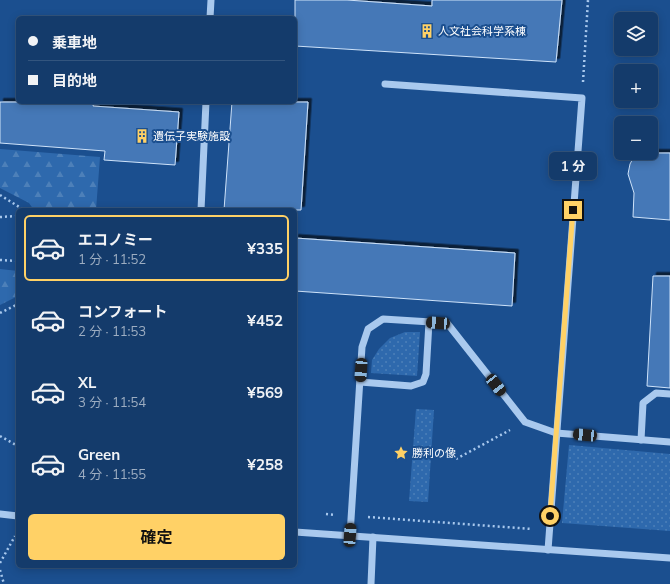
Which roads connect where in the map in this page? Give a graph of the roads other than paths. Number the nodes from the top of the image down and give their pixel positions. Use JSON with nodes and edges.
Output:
{"nodes":[{"id":1,"x":211,"y":0,"type":"edge"},
{"id":2,"x":210,"y":16,"type":"edge"},
{"id":3,"x":385,"y":84,"type":"dead end"},
{"id":4,"x":206,"y":104,"type":"edge"},
{"id":5,"x":201,"y":208,"type":"edge"},
{"id":6,"x":429,"y":322,"type":"junction"},
{"id":7,"x":360,"y":382,"type":"junction"},
{"id":8,"x":670,"y":394,"type":"edge"},
{"id":9,"x":556,"y":433,"type":"junction"},
{"id":10,"x":641,"y":440,"type":"junction"},
{"id":11,"x":670,"y":442,"type":"edge"},
{"id":12,"x":0,"y":514,"type":"edge"},
{"id":13,"x":16,"y":516,"type":"edge"},
{"id":14,"x":297,"y":532,"type":"edge"},
{"id":15,"x":350,"y":535,"type":"junction"},
{"id":16,"x":373,"y":538,"type":"junction"},
{"id":17,"x":548,"y":550,"type":"junction"},
{"id":18,"x":670,"y":558,"type":"edge"},
{"id":19,"x":371,"y":584,"type":"edge"}],
"edges":[{"from":1,"to":2,"type":"street"},
{"from":3,"to":9,"type":"street"},
{"from":4,"to":5,"type":"street"},
{"from":6,"to":7,"type":"street"},
{"from":6,"to":7,"type":"street"},
{"from":6,"to":9,"type":"street"},
{"from":7,"to":15,"type":"street"},
{"from":8,"to":10,"type":"street"},
{"from":9,"to":10,"type":"street"},
{"from":9,"to":17,"type":"street"},
{"from":10,"to":11,"type":"street"},
{"from":12,"to":13,"type":"street"},
{"from":14,"to":15,"type":"street"},
{"from":15,"to":16,"type":"street"},
{"from":16,"to":17,"type":"street"},
{"from":16,"to":19,"type":"street"},
{"from":17,"to":18,"type":"street"}]}
